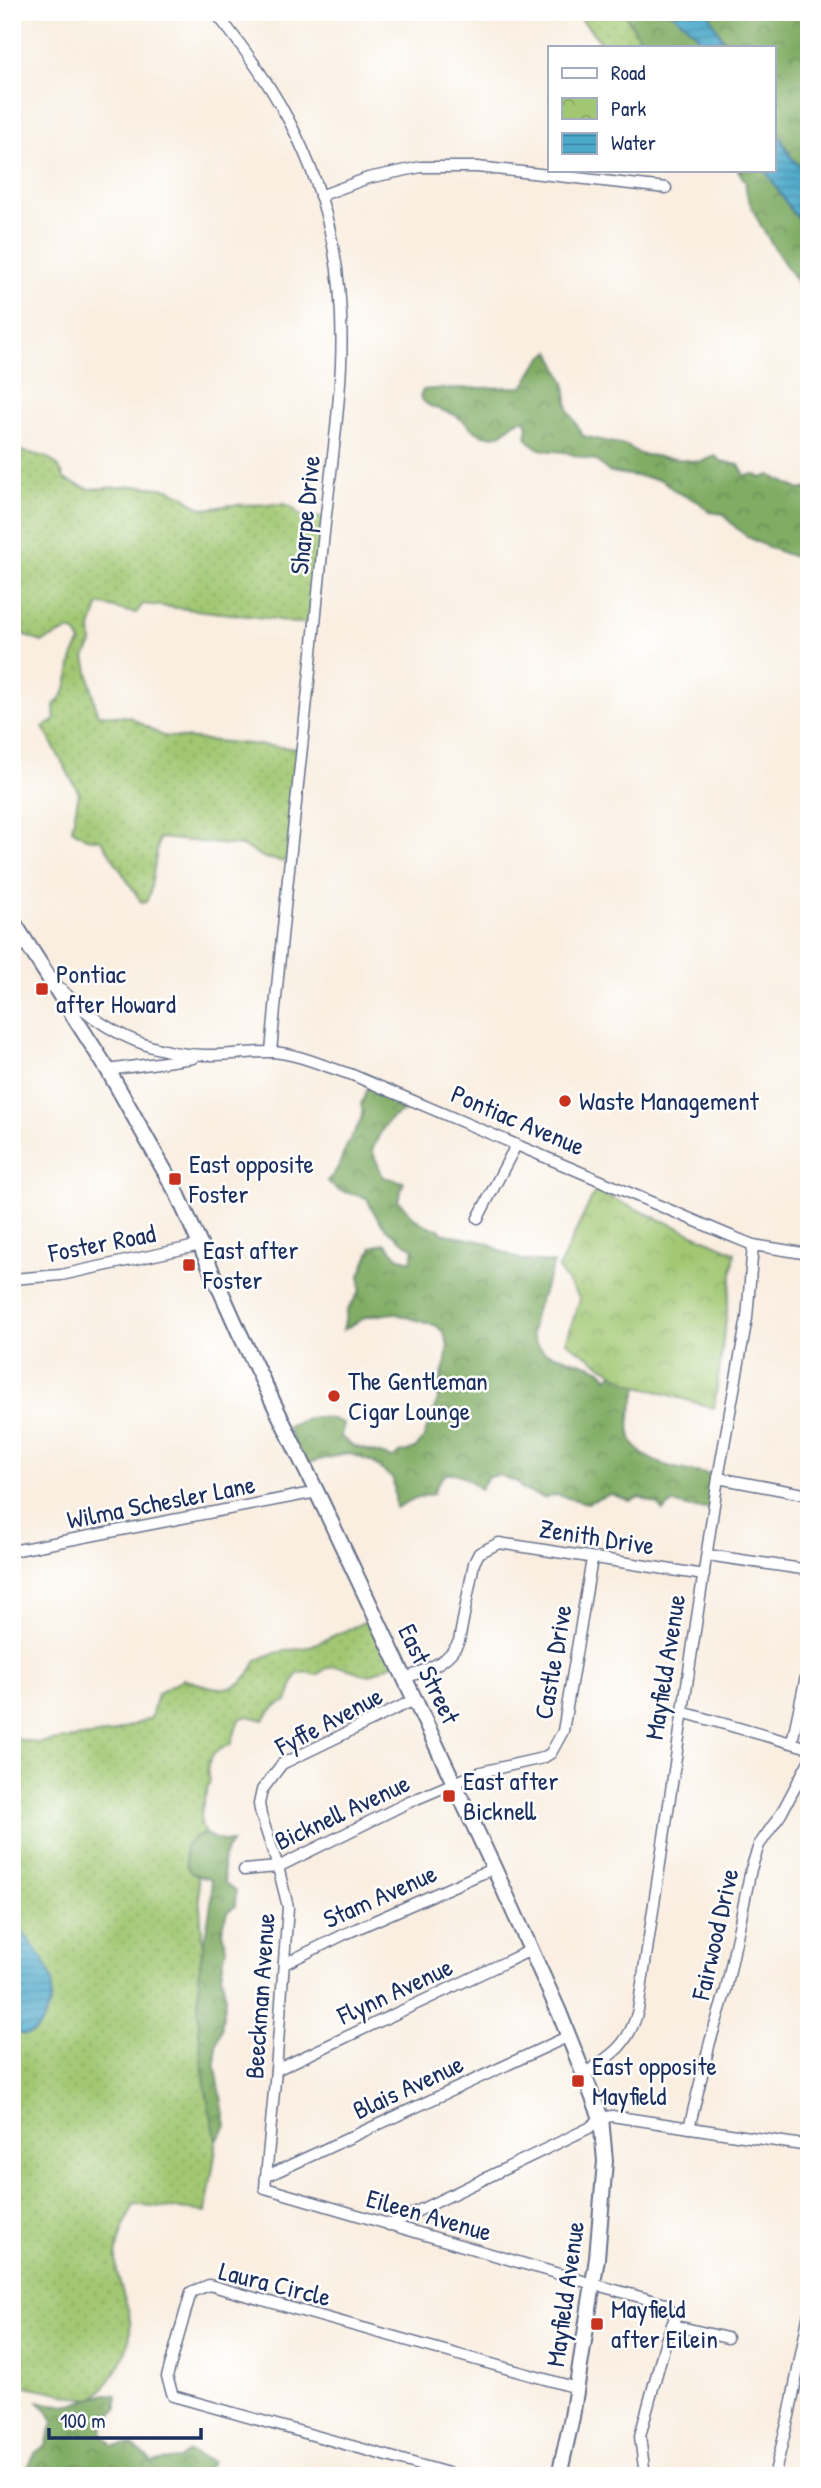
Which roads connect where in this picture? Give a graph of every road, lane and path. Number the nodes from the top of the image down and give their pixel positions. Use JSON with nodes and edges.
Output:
{"nodes":[{"id":1,"x":215,"y":12,"type":"edge"},
{"id":2,"x":666,"y":188,"type":"dead end"},
{"id":3,"x":320,"y":195,"type":"junction"},
{"id":4,"x":12,"y":920,"type":"edge"},
{"id":5,"x":47,"y":975,"type":"junction"},
{"id":6,"x":271,"y":1052,"type":"junction"},
{"id":7,"x":204,"y":1055,"type":"junction"},
{"id":8,"x":108,"y":1070,"type":"junction"},
{"id":9,"x":516,"y":1147,"type":"junction"},
{"id":10,"x":478,"y":1218,"type":"dead end"},
{"id":11,"x":201,"y":1245,"type":"junction"},
{"id":12,"x":753,"y":1245,"type":"junction"},
{"id":13,"x":809,"y":1254,"type":"edge"},
{"id":14,"x":12,"y":1279,"type":"edge"},
{"id":15,"x":718,"y":1478,"type":"junction"},
{"id":16,"x":317,"y":1492,"type":"junction"},
{"id":17,"x":809,"y":1494,"type":"edge"},
{"id":18,"x":485,"y":1549,"type":"joint"},
{"id":19,"x":12,"y":1551,"type":"edge"},
{"id":20,"x":708,"y":1555,"type":"junction"},
{"id":21,"x":592,"y":1559,"type":"junction"},
{"id":22,"x":809,"y":1570,"type":"edge"},
{"id":23,"x":704,"y":1575,"type":"junction"},
{"id":24,"x":809,"y":1662,"type":"edge"},
{"id":25,"x":404,"y":1679,"type":"junction"},
{"id":26,"x":414,"y":1700,"type":"junction"},
{"id":27,"x":682,"y":1712,"type":"junction"},
{"id":28,"x":792,"y":1742,"type":"junction"},
{"id":29,"x":809,"y":1748,"type":"edge"},
{"id":30,"x":809,"y":1761,"type":"edge"},
{"id":31,"x":268,"y":1783,"type":"joint"},
{"id":32,"x":454,"y":1783,"type":"junction"},
{"id":33,"x":278,"y":1867,"type":"junction"},
{"id":34,"x":494,"y":1868,"type":"junction"},
{"id":35,"x":244,"y":1870,"type":"dead end"},
{"id":36,"x":531,"y":1950,"type":"junction"},
{"id":37,"x":284,"y":1964,"type":"junction"},
{"id":38,"x":569,"y":2036,"type":"junction"},
{"id":39,"x":276,"y":2070,"type":"junction"},
{"id":40,"x":584,"y":2074,"type":"junction"},
{"id":41,"x":601,"y":2118,"type":"junction"},
{"id":42,"x":688,"y":2128,"type":"junction"},
{"id":43,"x":809,"y":2146,"type":"edge"},
{"id":44,"x":265,"y":2177,"type":"junction"},
{"id":45,"x":389,"y":2225,"type":"junction"},
{"id":46,"x":593,"y":2284,"type":"junction"},
{"id":47,"x":809,"y":2314,"type":"edge"},
{"id":48,"x":672,"y":2325,"type":"junction"},
{"id":49,"x":727,"y":2338,"type":"dead end"},
{"id":50,"x":577,"y":2388,"type":"junction"},
{"id":51,"x":646,"y":2475,"type":"edge"},
{"id":52,"x":459,"y":2476,"type":"edge"},
{"id":53,"x":559,"y":2476,"type":"edge"},
{"id":54,"x":774,"y":2476,"type":"edge"}],
"edges":[{"from":1,"to":3,"type":"street","name":"Sharpe Drive"},
{"from":2,"to":3,"type":"street"},
{"from":3,"to":6,"type":"street","name":"Sharpe Drive"},
{"from":4,"to":5,"type":"main road","name":"Pontiac Avenue"},
{"from":5,"to":7,"type":"street","name":"Pontiac Avenue"},
{"from":5,"to":8,"type":"main road","name":"Pontiac Avenue"},
{"from":6,"to":7,"type":"street","name":"Pontiac Avenue"},
{"from":6,"to":9,"type":"street","name":"Pontiac Avenue"},
{"from":7,"to":8,"type":"street","name":"Pontiac Avenue"},
{"from":8,"to":11,"type":"main road","name":"East Street"},
{"from":9,"to":10,"type":"street"},
{"from":9,"to":12,"type":"street","name":"Pontiac Avenue"},
{"from":11,"to":14,"type":"street","name":"Foster Road"},
{"from":11,"to":16,"type":"main road","name":"East Street"},
{"from":12,"to":13,"type":"street","name":"Pontiac Avenue"},
{"from":12,"to":15,"type":"street","name":"Mayfield Avenue"},
{"from":15,"to":17,"type":"street"},
{"from":15,"to":20,"type":"street","name":"Mayfield Avenue"},
{"from":16,"to":19,"type":"street","name":"Wilma Schesler Lane"},
{"from":16,"to":25,"type":"main road","name":"East Street"},
{"from":18,"to":21,"type":"street","name":"Zenith Drive"},
{"from":18,"to":25,"type":"street","name":"Fyffe Avenue"},
{"from":20,"to":22,"type":"street"},
{"from":20,"to":23,"type":"street","name":"Mayfield Avenue"},
{"from":21,"to":23,"type":"street","name":"Zenith Drive"},
{"from":21,"to":32,"type":"street","name":"Castle Drive"},
{"from":23,"to":27,"type":"street","name":"Mayfield Avenue"},
{"from":24,"to":28,"type":"street"},
{"from":25,"to":26,"type":"main road","name":"East Street"},
{"from":26,"to":31,"type":"street","name":"Fyffe Avenue"},
{"from":26,"to":32,"type":"main road","name":"East Street"},
{"from":27,"to":28,"type":"street"},
{"from":27,"to":40,"type":"street","name":"Mayfield Avenue"},
{"from":28,"to":29,"type":"street"},
{"from":30,"to":42,"type":"street","name":"Fairwood Drive"},
{"from":31,"to":33,"type":"street","name":"Beeckman Avenue"},
{"from":32,"to":33,"type":"street","name":"Bicknell Avenue"},
{"from":32,"to":34,"type":"main road","name":"East Street"},
{"from":33,"to":35,"type":"street","name":"Bicknell Avenue"},
{"from":33,"to":37,"type":"street","name":"Beeckman Avenue"},
{"from":34,"to":36,"type":"main road","name":"East Street"},
{"from":34,"to":37,"type":"street","name":"Stam Avenue"},
{"from":36,"to":38,"type":"main road","name":"East Street"},
{"from":36,"to":39,"type":"street","name":"Flynn Avenue"},
{"from":37,"to":39,"type":"street","name":"Beeckman Avenue"},
{"from":38,"to":40,"type":"main road","name":"East Street"},
{"from":38,"to":44,"type":"street","name":"Blais Avenue"},
{"from":39,"to":44,"type":"street","name":"Beeckman Avenue"},
{"from":40,"to":41,"type":"main road","name":"East Street"},
{"from":41,"to":42,"type":"street"},
{"from":41,"to":45,"type":"street"},
{"from":41,"to":46,"type":"main road","name":"Mayfield Avenue"},
{"from":42,"to":43,"type":"street"},
{"from":44,"to":45,"type":"street","name":"Eileen Avenue"},
{"from":45,"to":46,"type":"street","name":"Eileen Avenue"},
{"from":46,"to":48,"type":"street","name":"Eileen Avenue"},
{"from":46,"to":50,"type":"main road","name":"Mayfield Avenue"},
{"from":47,"to":54,"type":"street"},
{"from":48,"to":49,"type":"street"},
{"from":48,"to":51,"type":"street"},
{"from":50,"to":52,"type":"street","name":"Laura Circle"},
{"from":50,"to":53,"type":"main road","name":"Mayfield Avenue"}]}
